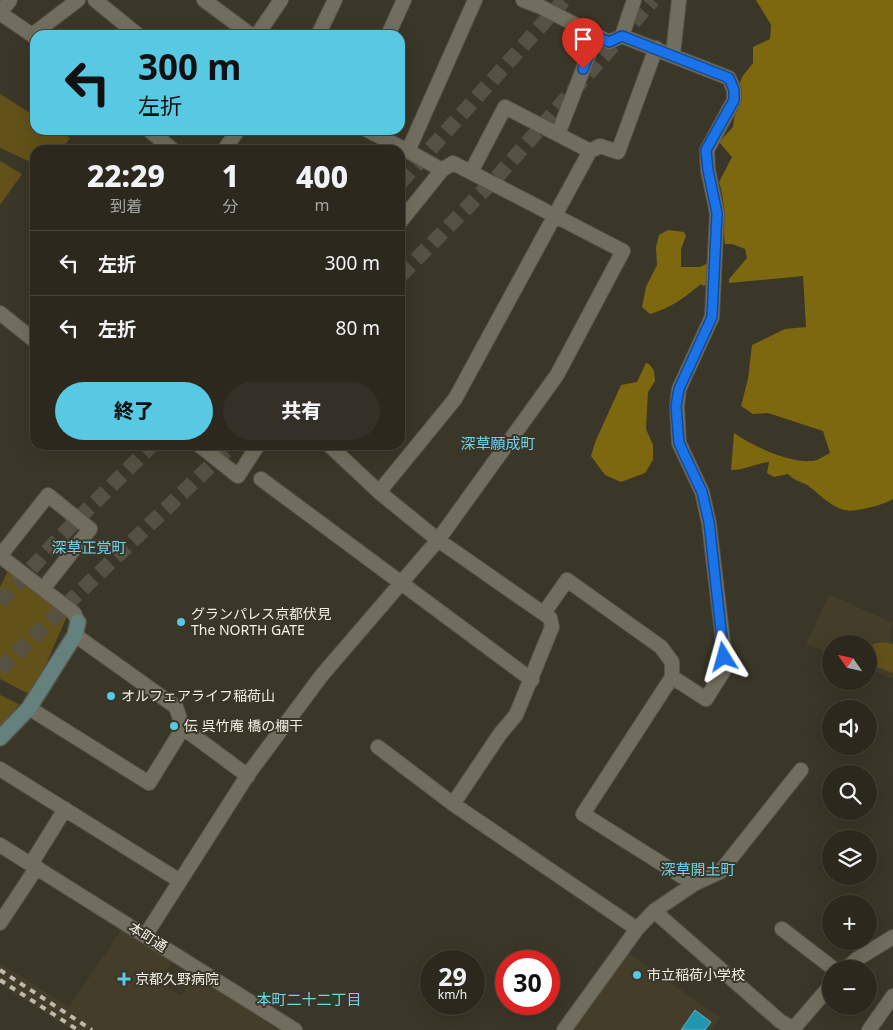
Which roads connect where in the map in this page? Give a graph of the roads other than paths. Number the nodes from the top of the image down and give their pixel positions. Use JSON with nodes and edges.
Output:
{"nodes":[{"id":1,"x":10,"y":0,"type":"edge"},
{"id":2,"x":78,"y":0,"type":"edge"},
{"id":3,"x":95,"y":0,"type":"edge"},
{"id":4,"x":204,"y":0,"type":"edge"},
{"id":5,"x":281,"y":0,"type":"edge"},
{"id":6,"x":335,"y":0,"type":"edge"},
{"id":7,"x":404,"y":0,"type":"edge"},
{"id":8,"x":475,"y":0,"type":"edge"},
{"id":9,"x":523,"y":0,"type":"edge"},
{"id":10,"x":634,"y":0,"type":"edge"},
{"id":11,"x":679,"y":0,"type":"edge"},
{"id":12,"x":0,"y":13,"type":"edge"},
{"id":13,"x":41,"y":30,"type":"edge"},
{"id":14,"x":132,"y":30,"type":"edge"},
{"id":15,"x":244,"y":30,"type":"edge"},
{"id":16,"x":260,"y":30,"type":"edge"},
{"id":17,"x":320,"y":30,"type":"edge"},
{"id":18,"x":390,"y":30,"type":"edge"},
{"id":19,"x":30,"y":33,"type":"edge"},
{"id":20,"x":596,"y":36,"type":"junction"},
{"id":21,"x":622,"y":36,"type":"junction"},
{"id":22,"x":656,"y":48,"type":"junction"},
{"id":23,"x":673,"y":54,"type":"junction"},
{"id":24,"x":558,"y":134,"type":"junction"},
{"id":25,"x":155,"y":135,"type":"edge"},
{"id":26,"x":377,"y":135,"type":"edge"},
{"id":27,"x":167,"y":145,"type":"edge"},
{"id":28,"x":396,"y":145,"type":"edge"},
{"id":29,"x":405,"y":149,"type":"edge"},
{"id":30,"x":408,"y":151,"type":"junction"},
{"id":31,"x":590,"y":151,"type":"junction"},
{"id":32,"x":442,"y":170,"type":"junction"},
{"id":33,"x":471,"y":172,"type":"junction"},
{"id":34,"x":405,"y":216,"type":"edge"},
{"id":35,"x":555,"y":216,"type":"junction"},
{"id":36,"x":0,"y":313,"type":"edge"},
{"id":37,"x":30,"y":337,"type":"edge"},
{"id":38,"x":205,"y":450,"type":"edge"},
{"id":39,"x":255,"y":450,"type":"edge"},
{"id":40,"x":334,"y":450,"type":"edge"},
{"id":41,"x":261,"y":479,"type":"dead end"},
{"id":42,"x":379,"y":492,"type":"junction"},
{"id":43,"x":438,"y":540,"type":"junction"},
{"id":44,"x":0,"y":556,"type":"edge"},
{"id":45,"x":402,"y":585,"type":"junction"},
{"id":46,"x":43,"y":589,"type":"junction"},
{"id":47,"x":544,"y":613,"type":"junction"},
{"id":48,"x":76,"y":628,"type":"junction"},
{"id":49,"x":672,"y":677,"type":"junction"},
{"id":50,"x":532,"y":680,"type":"junction"},
{"id":51,"x":29,"y":708,"type":"junction"},
{"id":52,"x":183,"y":728,"type":"junction"},
{"id":53,"x":0,"y":738,"type":"edge"},
{"id":54,"x":378,"y":747,"type":"dead end"},
{"id":55,"x":0,"y":769,"type":"edge"},
{"id":56,"x":801,"y":770,"type":"dead end"},
{"id":57,"x":248,"y":776,"type":"junction"},
{"id":58,"x":453,"y":804,"type":"junction"},
{"id":59,"x":65,"y":809,"type":"junction"},
{"id":60,"x":0,"y":844,"type":"edge"},
{"id":61,"x":34,"y":866,"type":"junction"},
{"id":62,"x":180,"y":880,"type":"junction"},
{"id":63,"x":694,"y":884,"type":"junction"},
{"id":64,"x":654,"y":911,"type":"junction"},
{"id":65,"x":0,"y":923,"type":"edge"},
{"id":66,"x":637,"y":929,"type":"junction"},
{"id":67,"x":782,"y":929,"type":"dead end"},
{"id":68,"x":145,"y":936,"type":"junction"},
{"id":69,"x":893,"y":937,"type":"edge"},
{"id":70,"x":822,"y":960,"type":"edge"},
{"id":71,"x":856,"y":960,"type":"edge"},
{"id":72,"x":822,"y":996,"type":"edge"},
{"id":73,"x":893,"y":996,"type":"edge"},
{"id":74,"x":795,"y":1029,"type":"edge"},
{"id":75,"x":295,"y":1030,"type":"edge"},
{"id":76,"x":564,"y":1030,"type":"edge"},
{"id":77,"x":869,"y":1030,"type":"edge"}],
"edges":[{"from":1,"to":12,"type":"street"},
{"from":2,"to":13,"type":"street"},
{"from":3,"to":14,"type":"street"},
{"from":4,"to":15,"type":"street"},
{"from":5,"to":16,"type":"street"},
{"from":6,"to":17,"type":"street"},
{"from":7,"to":18,"type":"street"},
{"from":8,"to":30,"type":"street"},
{"from":9,"to":20,"type":"street"},
{"from":10,"to":21,"type":"street"},
{"from":11,"to":23,"type":"street"},
{"from":12,"to":19,"type":"street"},
{"from":20,"to":21,"type":"street"},
{"from":20,"to":24,"type":"street"},
{"from":21,"to":22,"type":"street"},
{"from":22,"to":23,"type":"street"},
{"from":22,"to":31,"type":"street"},
{"from":23,"to":49,"type":"street"},
{"from":24,"to":31,"type":"street"},
{"from":24,"to":33,"type":"street"},
{"from":25,"to":27,"type":"street"},
{"from":26,"to":28,"type":"street"},
{"from":29,"to":30,"type":"street"},
{"from":30,"to":32,"type":"street"},
{"from":31,"to":35,"type":"street"},
{"from":32,"to":33,"type":"street"},
{"from":32,"to":34,"type":"street"},
{"from":33,"to":35,"type":"street"},
{"from":35,"to":42,"type":"street"},
{"from":35,"to":43,"type":"street"},
{"from":36,"to":37,"type":"street"},
{"from":38,"to":39,"type":"street"},
{"from":40,"to":42,"type":"street"},
{"from":41,"to":45,"type":"street"},
{"from":42,"to":43,"type":"street"},
{"from":43,"to":45,"type":"street"},
{"from":43,"to":47,"type":"street"},
{"from":44,"to":46,"type":"street"},
{"from":44,"to":46,"type":"street"},
{"from":45,"to":50,"type":"street"},
{"from":45,"to":57,"type":"street"},
{"from":46,"to":48,"type":"street"},
{"from":47,"to":49,"type":"street"},
{"from":47,"to":50,"type":"street"},
{"from":48,"to":51,"type":"street"},
{"from":48,"to":52,"type":"street"},
{"from":49,"to":63,"type":"street"},
{"from":50,"to":58,"type":"street"},
{"from":51,"to":52,"type":"street"},
{"from":51,"to":53,"type":"street"},
{"from":52,"to":57,"type":"street"},
{"from":54,"to":58,"type":"street"},
{"from":55,"to":59,"type":"street"},
{"from":56,"to":63,"type":"street"},
{"from":57,"to":62,"type":"street"},
{"from":58,"to":66,"type":"street"},
{"from":59,"to":61,"type":"street"},
{"from":59,"to":62,"type":"street"},
{"from":60,"to":61,"type":"street","name":"本町通"},
{"from":61,"to":65,"type":"street"},
{"from":61,"to":68,"type":"street","name":"本町通"},
{"from":62,"to":68,"type":"street"},
{"from":63,"to":64,"type":"street"},
{"from":64,"to":66,"type":"street"},
{"from":64,"to":74,"type":"street"},
{"from":66,"to":76,"type":"street"},
{"from":67,"to":70,"type":"street"},
{"from":68,"to":75,"type":"street","name":"本町通"},
{"from":69,"to":71,"type":"street"},
{"from":72,"to":74,"type":"street"},
{"from":73,"to":77,"type":"street"}]}
